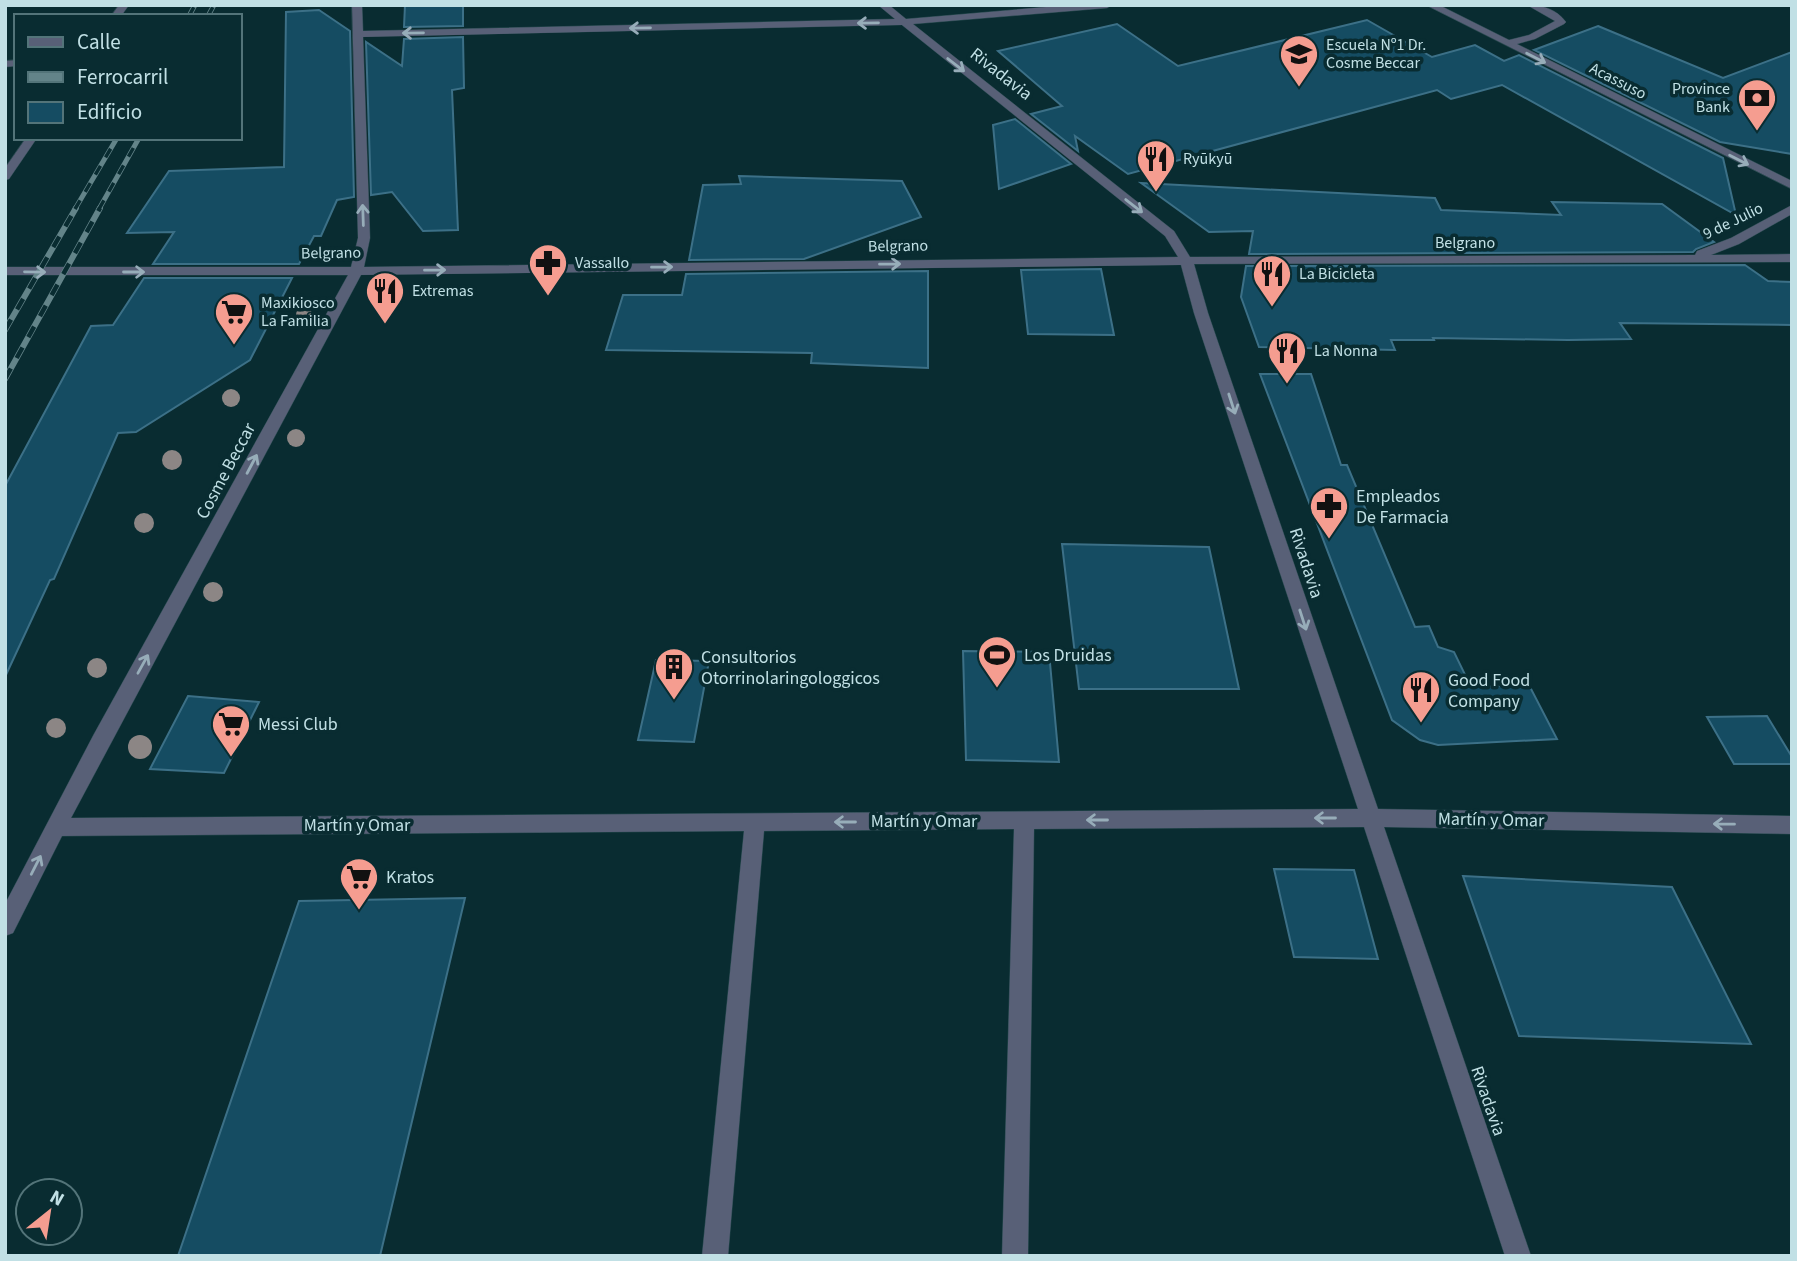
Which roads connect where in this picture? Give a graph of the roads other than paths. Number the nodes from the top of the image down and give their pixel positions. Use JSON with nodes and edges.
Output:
{"nodes":[{"id":1,"x":357,"y":5,"type":"edge"},
{"id":2,"x":883,"y":5,"type":"edge"},
{"id":3,"x":1107,"y":5,"type":"edge"},
{"id":4,"x":1431,"y":5,"type":"edge"},
{"id":5,"x":1532,"y":5,"type":"edge"},
{"id":6,"x":903,"y":22,"type":"junction"},
{"id":7,"x":356,"y":34,"type":"junction"},
{"id":8,"x":1508,"y":44,"type":"junction"},
{"id":9,"x":31,"y":140,"type":"edge"},
{"id":10,"x":5,"y":177,"type":"edge"},
{"id":11,"x":1792,"y":186,"type":"edge"},
{"id":12,"x":1792,"y":209,"type":"edge"},
{"id":13,"x":1792,"y":258,"type":"edge"},
{"id":14,"x":1688,"y":259,"type":"junction"},
{"id":15,"x":1187,"y":262,"type":"junction"},
{"id":16,"x":357,"y":270,"type":"junction"},
{"id":17,"x":5,"y":271,"type":"edge"},
{"id":18,"x":1370,"y":818,"type":"junction"},
{"id":19,"x":1024,"y":821,"type":"junction"},
{"id":20,"x":755,"y":822,"type":"junction"},
{"id":21,"x":1792,"y":825,"type":"edge"},
{"id":22,"x":56,"y":827,"type":"junction"},
{"id":23,"x":5,"y":926,"type":"edge"},
{"id":24,"x":715,"y":1256,"type":"edge"},
{"id":25,"x":1015,"y":1256,"type":"edge"},
{"id":26,"x":1518,"y":1256,"type":"edge"}],
"edges":[{"from":1,"to":7,"type":"street","name":"Cosme Beccar"},
{"from":2,"to":6,"type":"street","name":"Rivadavia"},
{"from":3,"to":6,"type":"street"},
{"from":4,"to":8,"type":"street","name":"Acassuso"},
{"from":5,"to":8,"type":"street"},
{"from":6,"to":7,"type":"street","one_way":true},
{"from":6,"to":15,"type":"street","name":"Rivadavia","one_way":true},
{"from":16,"to":7,"type":"street","name":"Cosme Beccar","one_way":true},
{"from":8,"to":11,"type":"street","name":"Acassuso","one_way":true},
{"from":9,"to":10,"type":"street"},
{"from":12,"to":14,"type":"street","name":"9 de Julio"},
{"from":13,"to":14,"type":"street","name":"Belgrano"},
{"from":14,"to":15,"type":"street","name":"Belgrano"},
{"from":16,"to":15,"type":"street","name":"Belgrano","one_way":true},
{"from":15,"to":18,"type":"street","name":"Rivadavia","one_way":true},
{"from":17,"to":16,"type":"street","name":"Belgrano","one_way":true},
{"from":22,"to":16,"type":"street","name":"Cosme Beccar","one_way":true},
{"from":18,"to":19,"type":"street","name":"Martín y Omar","one_way":true},
{"from":21,"to":18,"type":"street","name":"Martín y Omar","one_way":true},
{"from":18,"to":26,"type":"street","name":"Rivadavia"},
{"from":19,"to":20,"type":"street","name":"Martín y Omar","one_way":true},
{"from":19,"to":25,"type":"street"},
{"from":20,"to":22,"type":"street","name":"Martín y Omar"},
{"from":20,"to":24,"type":"street"},
{"from":23,"to":22,"type":"street","name":"Cosme Beccar","one_way":true}]}
